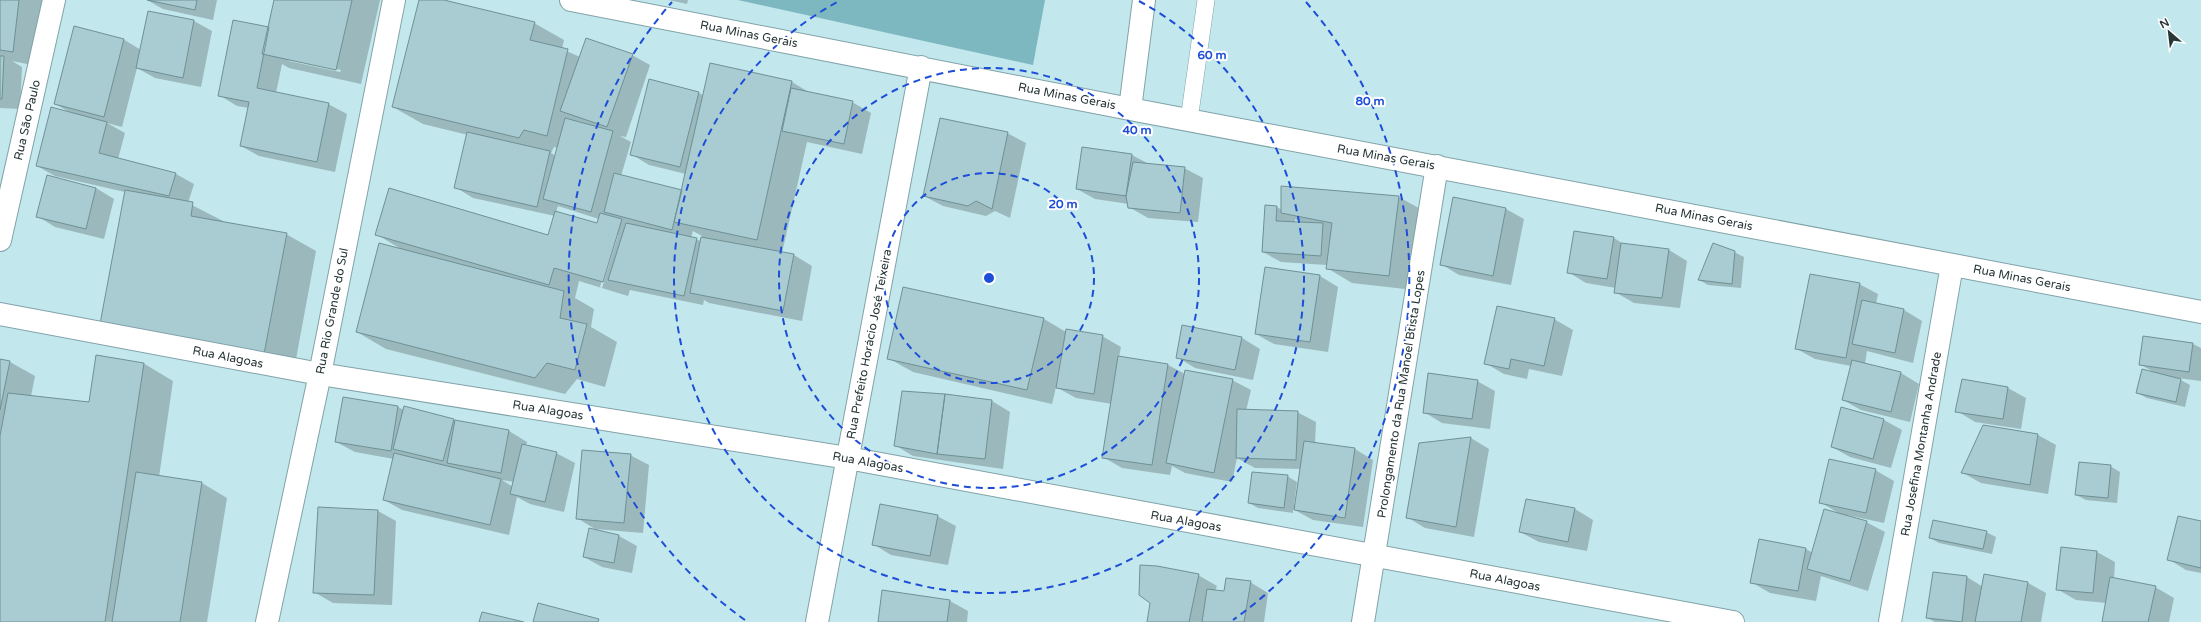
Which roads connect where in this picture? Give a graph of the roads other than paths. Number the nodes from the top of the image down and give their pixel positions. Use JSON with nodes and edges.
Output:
{"nodes":[{"id":1,"x":54,"y":0,"type":"edge"},
{"id":2,"x":394,"y":0,"type":"edge"},
{"id":3,"x":571,"y":0,"type":"edge"},
{"id":4,"x":1144,"y":0,"type":"edge"},
{"id":5,"x":1206,"y":0,"type":"edge"},
{"id":6,"x":921,"y":67,"type":"junction"},
{"id":7,"x":1130,"y":109,"type":"junction"},
{"id":8,"x":1189,"y":120,"type":"junction"},
{"id":9,"x":1437,"y":166,"type":"junction"},
{"id":10,"x":0,"y":240,"type":"edge"},
{"id":11,"x":1952,"y":265,"type":"junction"},
{"id":12,"x":2201,"y":312,"type":"edge"},
{"id":13,"x":0,"y":314,"type":"edge"},
{"id":14,"x":320,"y":374,"type":"junction"},
{"id":15,"x":848,"y":458,"type":"junction"},
{"id":16,"x":1375,"y":556,"type":"junction"},
{"id":17,"x":267,"y":622,"type":"edge"},
{"id":18,"x":817,"y":622,"type":"edge"},
{"id":19,"x":1363,"y":622,"type":"edge"},
{"id":20,"x":1733,"y":622,"type":"edge"},
{"id":21,"x":1890,"y":622,"type":"edge"}],
"edges":[{"from":1,"to":10,"type":"street","name":"Rua São Paulo"},
{"from":2,"to":14,"type":"street","name":"Rua Rio Grande do Sul"},
{"from":3,"to":6,"type":"street","name":"Rua Minas Gerais"},
{"from":4,"to":7,"type":"street"},
{"from":5,"to":8,"type":"lane"},
{"from":6,"to":7,"type":"street","name":"Rua Minas Gerais"},
{"from":6,"to":15,"type":"street","name":"Rua Prefeito Horácio José Teixeira"},
{"from":7,"to":8,"type":"street","name":"Rua Minas Gerais"},
{"from":8,"to":9,"type":"street","name":"Rua Minas Gerais"},
{"from":9,"to":11,"type":"street","name":"Rua Minas Gerais"},
{"from":9,"to":16,"type":"street","name":"Prolongamento da Rua Manoel Btista Lopes"},
{"from":11,"to":12,"type":"street","name":"Rua Minas Gerais"},
{"from":11,"to":21,"type":"street","name":"Rua Josefina Montanha Andrade"},
{"from":13,"to":14,"type":"street","name":"Rua Alagoas"},
{"from":14,"to":15,"type":"street","name":"Rua Alagoas"},
{"from":14,"to":17,"type":"street","name":"Rua Rio Grande do Sul"},
{"from":15,"to":16,"type":"street","name":"Rua Alagoas"},
{"from":15,"to":18,"type":"street","name":"Rua Prefeito Horácio José Teixeira"},
{"from":16,"to":19,"type":"street","name":"Prolongamento da Rua Manoel Btista Lopes"},
{"from":16,"to":20,"type":"street","name":"Rua Alagoas"}]}
